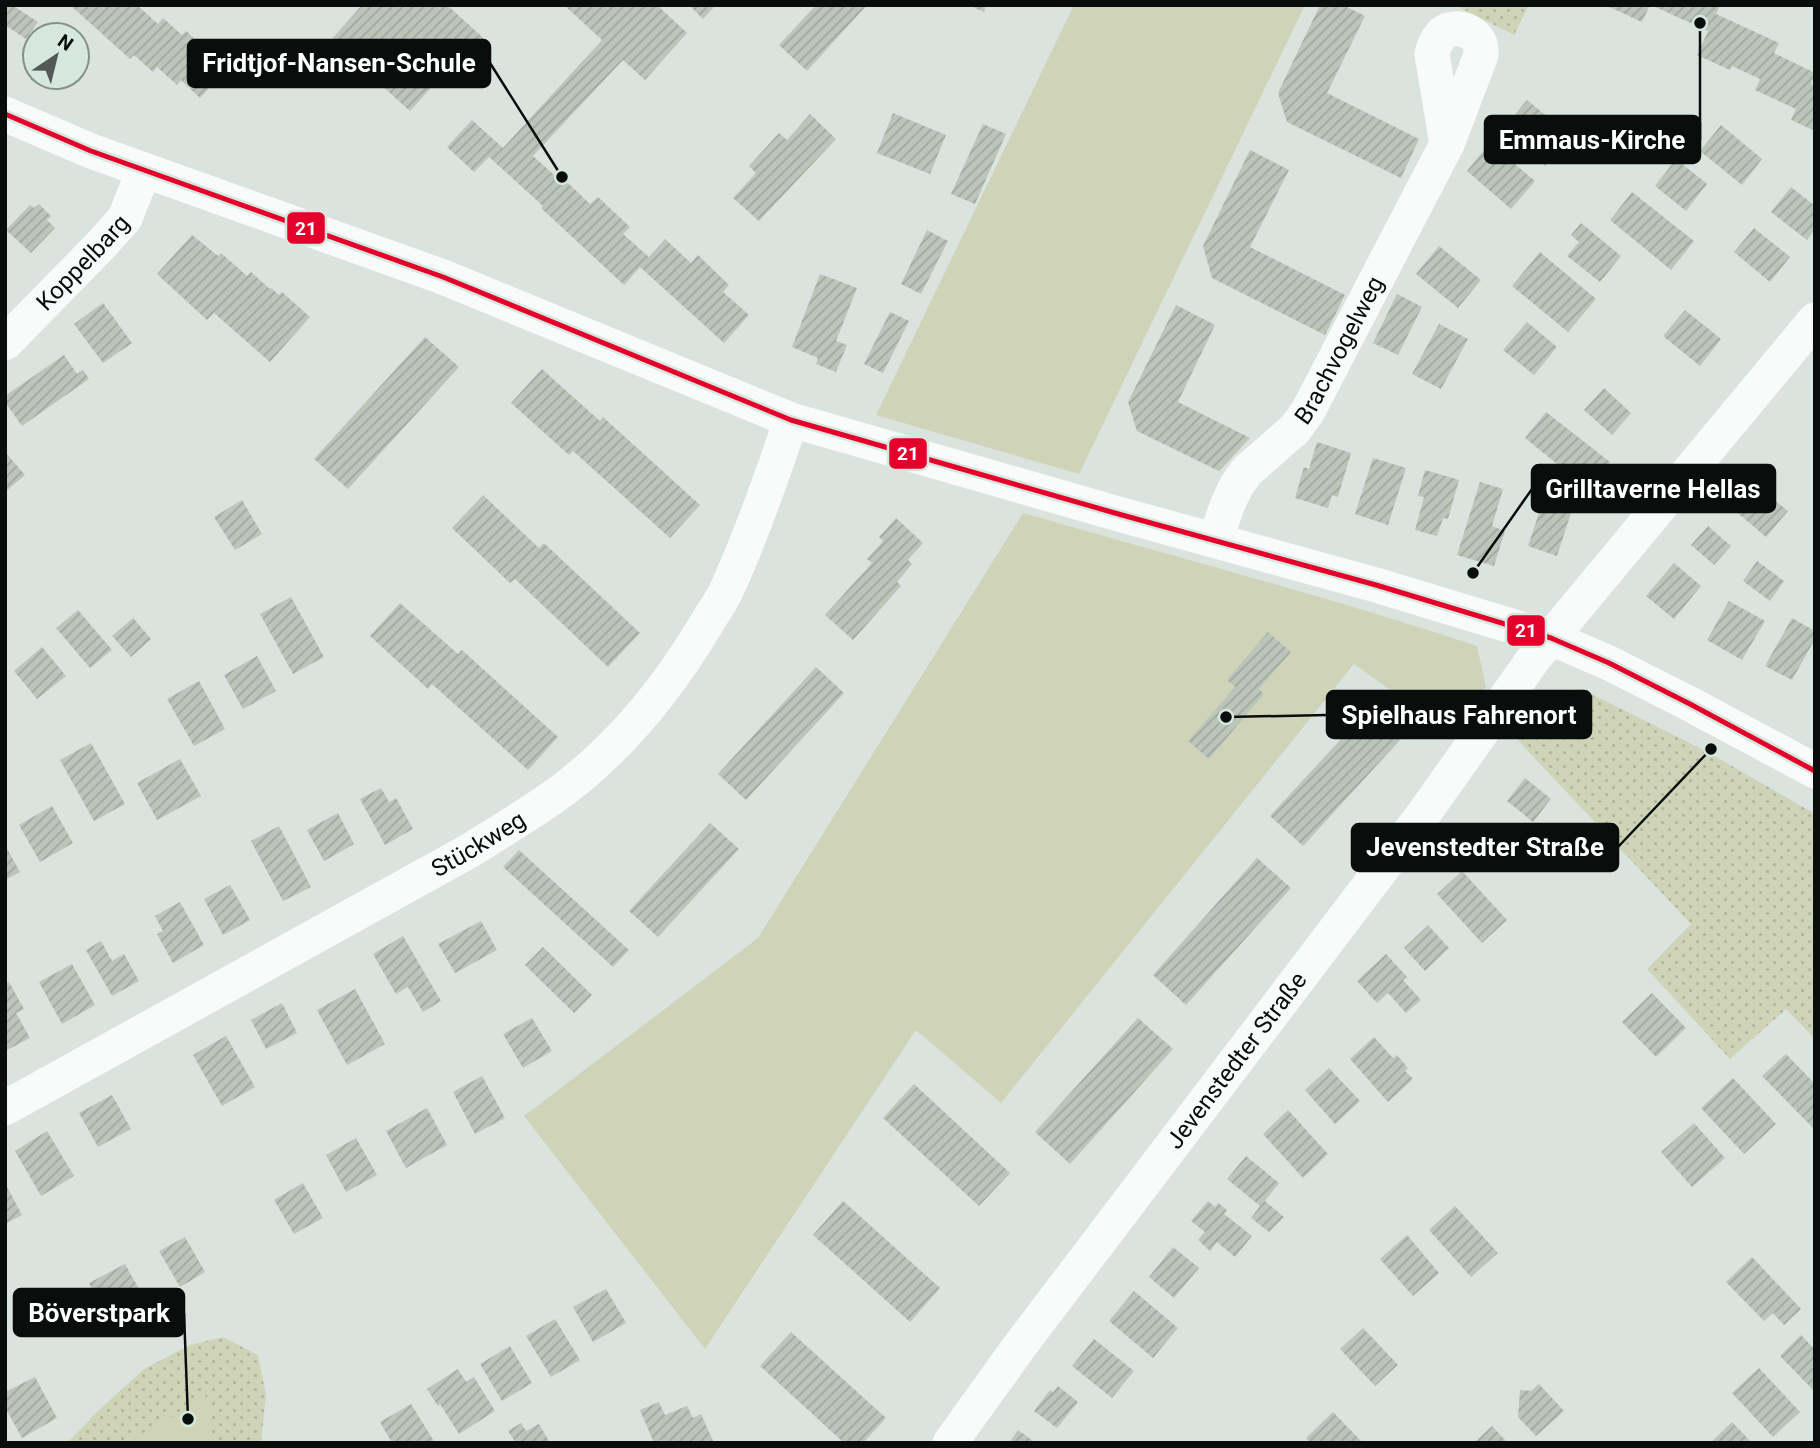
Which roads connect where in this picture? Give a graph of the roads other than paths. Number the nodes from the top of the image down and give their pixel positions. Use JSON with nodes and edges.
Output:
{"nodes":[{"id":1,"x":5,"y":114,"type":"edge"},
{"id":2,"x":1447,"y":144,"type":"dead end"},
{"id":3,"x":144,"y":170,"type":"junction"},
{"id":4,"x":1815,"y":320,"type":"edge"},
{"id":5,"x":5,"y":343,"type":"edge"},
{"id":6,"x":791,"y":420,"type":"junction"},
{"id":7,"x":1215,"y":540,"type":"junction"},
{"id":8,"x":1551,"y":638,"type":"junction"},
{"id":9,"x":1815,"y":771,"type":"edge"},
{"id":10,"x":5,"y":1108,"type":"edge"},
{"id":11,"x":950,"y":1443,"type":"edge"}],
"edges":[{"from":1,"to":3,"type":"street"},
{"from":2,"to":7,"type":"street","name":"Brachvogelweg"},
{"from":3,"to":5,"type":"street","name":"Koppelbarg"},
{"from":3,"to":6,"type":"street"},
{"from":4,"to":8,"type":"street","name":"Jevenstedter Straße"},
{"from":6,"to":7,"type":"street"},
{"from":6,"to":10,"type":"street","name":"Stückweg"},
{"from":7,"to":8,"type":"street"},
{"from":8,"to":9,"type":"street"},
{"from":8,"to":11,"type":"street","name":"Jevenstedter Straße"}]}
